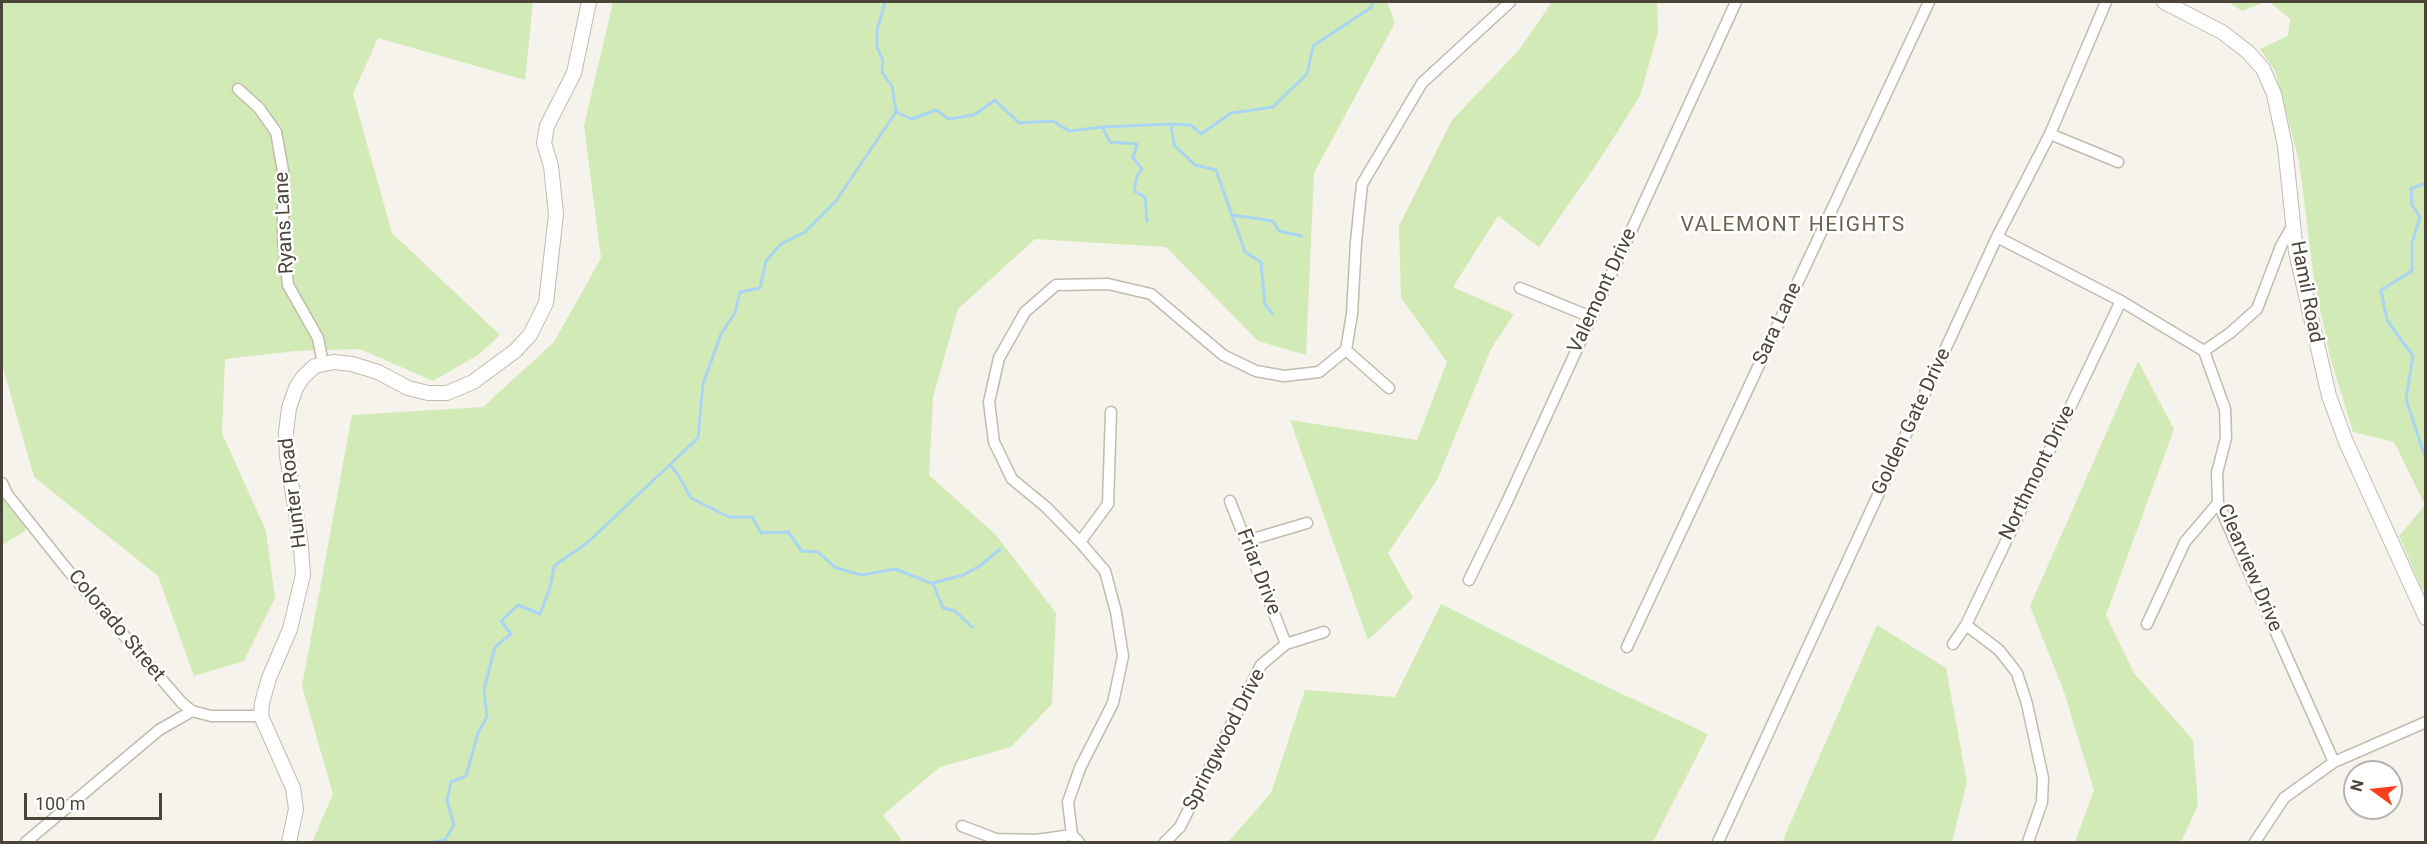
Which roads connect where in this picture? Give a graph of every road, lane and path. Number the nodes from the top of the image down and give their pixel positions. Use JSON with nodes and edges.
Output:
{"nodes":[{"id":1,"x":589,"y":2,"type":"edge"},
{"id":2,"x":1510,"y":2,"type":"edge"},
{"id":3,"x":1736,"y":2,"type":"edge"},
{"id":4,"x":1929,"y":2,"type":"edge"},
{"id":5,"x":2106,"y":2,"type":"edge"},
{"id":6,"x":2164,"y":2,"type":"edge"},
{"id":7,"x":1495,"y":6,"type":"edge"},
{"id":8,"x":238,"y":89,"type":"dead end"},
{"id":9,"x":2050,"y":134,"type":"junction"},
{"id":10,"x":2118,"y":162,"type":"dead end"},
{"id":11,"x":2293,"y":225,"type":"junction"},
{"id":12,"x":1998,"y":237,"type":"junction"},
{"id":13,"x":2296,"y":252,"type":"junction"},
{"id":14,"x":2276,"y":260,"type":"junction"},
{"id":15,"x":1520,"y":288,"type":"dead end"},
{"id":16,"x":2121,"y":301,"type":"junction"},
{"id":17,"x":1591,"y":317,"type":"junction"},
{"id":18,"x":1346,"y":350,"type":"junction"},
{"id":19,"x":2204,"y":351,"type":"junction"},
{"id":20,"x":323,"y":364,"type":"junction"},
{"id":21,"x":1389,"y":388,"type":"dead end"},
{"id":22,"x":1111,"y":412,"type":"dead end"},
{"id":23,"x":2,"y":483,"type":"edge"},
{"id":24,"x":1230,"y":501,"type":"dead end"},
{"id":25,"x":2218,"y":503,"type":"junction"},
{"id":26,"x":1308,"y":523,"type":"dead end"},
{"id":27,"x":1246,"y":541,"type":"junction"},
{"id":28,"x":1080,"y":542,"type":"junction"},
{"id":29,"x":1469,"y":580,"type":"dead end"},
{"id":30,"x":2426,"y":618,"type":"edge"},
{"id":31,"x":2146,"y":624,"type":"dead end"},
{"id":32,"x":1966,"y":625,"type":"junction"},
{"id":33,"x":1324,"y":632,"type":"dead end"},
{"id":34,"x":1286,"y":644,"type":"junction"},
{"id":35,"x":1953,"y":644,"type":"dead end"},
{"id":36,"x":1627,"y":647,"type":"dead end"},
{"id":37,"x":192,"y":711,"type":"junction"},
{"id":38,"x":261,"y":716,"type":"junction"},
{"id":39,"x":2426,"y":722,"type":"edge"},
{"id":40,"x":2334,"y":762,"type":"junction"},
{"id":41,"x":962,"y":826,"type":"dead end"},
{"id":42,"x":1076,"y":839,"type":"edge"},
{"id":43,"x":27,"y":843,"type":"edge"},
{"id":44,"x":289,"y":843,"type":"edge"},
{"id":45,"x":1165,"y":843,"type":"edge"},
{"id":46,"x":1718,"y":843,"type":"edge"},
{"id":47,"x":2028,"y":843,"type":"edge"},
{"id":48,"x":2255,"y":843,"type":"edge"}],
"edges":[{"from":1,"to":20,"type":"street"},
{"from":2,"to":7,"type":"street"},
{"from":3,"to":17,"type":"street","name":"Valemont Drive"},
{"from":4,"to":36,"type":"street","name":"Sara Lane"},
{"from":5,"to":9,"type":"street","name":"Golden Gate Drive"},
{"from":6,"to":11,"type":"street","name":"Hamil Road"},
{"from":7,"to":18,"type":"street"},
{"from":8,"to":20,"type":"street","name":"Ryans Lane"},
{"from":9,"to":10,"type":"street"},
{"from":9,"to":12,"type":"street","name":"Golden Gate Drive"},
{"from":11,"to":13,"type":"street","name":"Hamil Road"},
{"from":11,"to":14,"type":"street"},
{"from":12,"to":16,"type":"street"},
{"from":12,"to":46,"type":"street","name":"Golden Gate Drive"},
{"from":13,"to":14,"type":"street"},
{"from":13,"to":30,"type":"street","name":"Hamil Road"},
{"from":14,"to":19,"type":"street"},
{"from":15,"to":17,"type":"street"},
{"from":16,"to":19,"type":"street"},
{"from":16,"to":32,"type":"street","name":"Northmont Drive"},
{"from":17,"to":29,"type":"street","name":"Valemont Drive"},
{"from":18,"to":21,"type":"street"},
{"from":18,"to":28,"type":"street"},
{"from":19,"to":25,"type":"street","name":"Clearview Drive"},
{"from":20,"to":38,"type":"street","name":"Hunter Road"},
{"from":22,"to":28,"type":"street"},
{"from":23,"to":37,"type":"street","name":"Colorado Street"},
{"from":24,"to":27,"type":"street","name":"Friar Drive"},
{"from":25,"to":31,"type":"street"},
{"from":25,"to":40,"type":"street","name":"Clearview Drive"},
{"from":26,"to":27,"type":"street"},
{"from":27,"to":34,"type":"street","name":"Friar Drive"},
{"from":28,"to":42,"type":"street"},
{"from":32,"to":35,"type":"street","name":"Northmont Drive"},
{"from":32,"to":47,"type":"street"},
{"from":33,"to":34,"type":"street","name":"Springwood Drive"},
{"from":34,"to":45,"type":"street","name":"Springwood Drive"},
{"from":37,"to":38,"type":"street"},
{"from":37,"to":43,"type":"street"},
{"from":38,"to":44,"type":"street"},
{"from":39,"to":40,"type":"street"},
{"from":40,"to":48,"type":"street"},
{"from":41,"to":42,"type":"street"}]}
